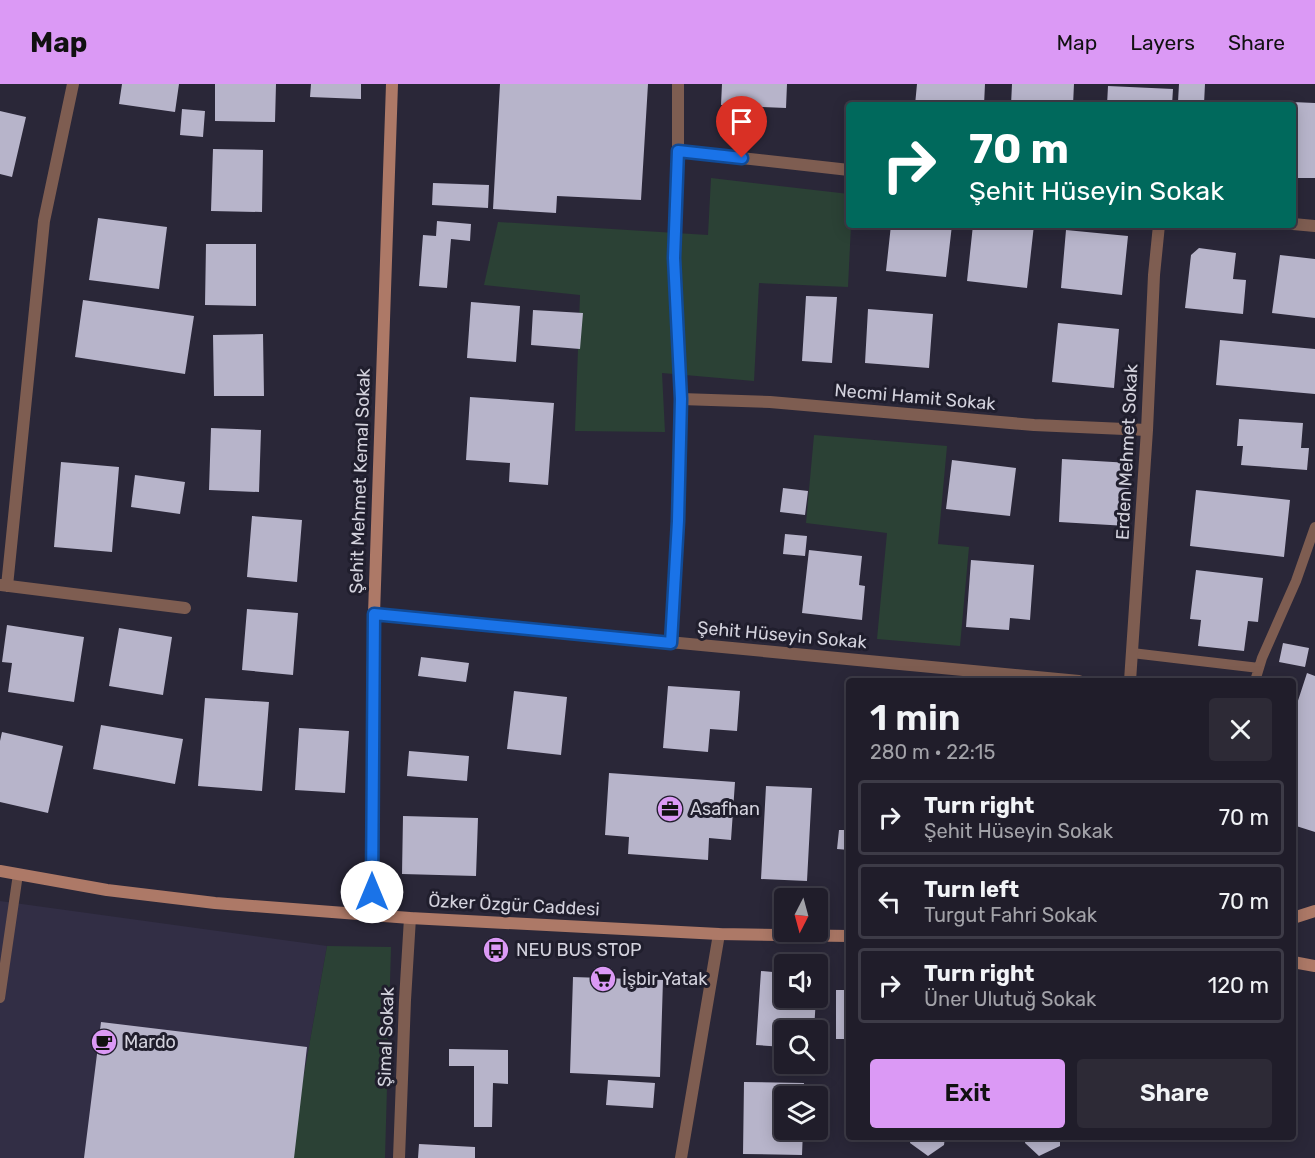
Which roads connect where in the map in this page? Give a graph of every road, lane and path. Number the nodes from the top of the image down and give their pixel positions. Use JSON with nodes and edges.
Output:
{"nodes":[{"id":1,"x":73,"y":84,"type":"edge"},
{"id":2,"x":392,"y":84,"type":"edge"},
{"id":3,"x":678,"y":84,"type":"edge"},
{"id":4,"x":678,"y":151,"type":"junction"},
{"id":5,"x":846,"y":170,"type":"edge"},
{"id":6,"x":1296,"y":224,"type":"edge"},
{"id":7,"x":1315,"y":226,"type":"edge"},
{"id":8,"x":1159,"y":228,"type":"edge"},
{"id":9,"x":681,"y":399,"type":"junction"},
{"id":10,"x":1147,"y":430,"type":"junction"},
{"id":11,"x":1315,"y":527,"type":"edge"},
{"id":12,"x":4,"y":586,"type":"edge"},
{"id":13,"x":185,"y":608,"type":"dead end"},
{"id":14,"x":374,"y":614,"type":"junction"},
{"id":15,"x":671,"y":643,"type":"junction"},
{"id":16,"x":1132,"y":653,"type":"junction"},
{"id":17,"x":1259,"y":668,"type":"junction"},
{"id":18,"x":1048,"y":678,"type":"edge"},
{"id":19,"x":1130,"y":678,"type":"edge"},
{"id":20,"x":1257,"y":678,"type":"edge"},
{"id":21,"x":0,"y":871,"type":"edge"},
{"id":22,"x":18,"y":874,"type":"junction"},
{"id":23,"x":1315,"y":911,"type":"edge"},
{"id":24,"x":372,"y":915,"type":"junction"},
{"id":25,"x":1296,"y":917,"type":"edge"},
{"id":26,"x":410,"y":918,"type":"junction"},
{"id":27,"x":719,"y":934,"type":"junction"},
{"id":28,"x":846,"y":936,"type":"edge"},
{"id":29,"x":1296,"y":963,"type":"edge"},
{"id":30,"x":1315,"y":966,"type":"edge"},
{"id":31,"x":0,"y":998,"type":"edge"},
{"id":32,"x":399,"y":1158,"type":"edge"},
{"id":33,"x":681,"y":1158,"type":"edge"}],
"edges":[{"from":1,"to":12,"type":"street"},
{"from":2,"to":14,"type":"main road","name":"Şehit Mehmet Kemal Sokak"},
{"from":3,"to":4,"type":"street"},
{"from":4,"to":5,"type":"street"},
{"from":4,"to":9,"type":"street"},
{"from":6,"to":7,"type":"street"},
{"from":8,"to":10,"type":"street","name":"Erden Mehmet Sokak"},
{"from":9,"to":10,"type":"street","name":"Necmi Hamit Sokak"},
{"from":9,"to":15,"type":"street"},
{"from":10,"to":16,"type":"street","name":"Erden Mehmet Sokak"},
{"from":11,"to":17,"type":"lane"},
{"from":12,"to":13,"type":"street"},
{"from":14,"to":15,"type":"street","name":"Şehit Hüseyin Sokak"},
{"from":14,"to":24,"type":"main road","name":"Şehit Mehmet Kemal Sokak"},
{"from":15,"to":18,"type":"street","name":"Şehit Hüseyin Sokak"},
{"from":16,"to":17,"type":"lane"},
{"from":16,"to":19,"type":"street","name":"Erden Mehmet Sokak"},
{"from":17,"to":20,"type":"lane"},
{"from":21,"to":22,"type":"main road","name":"Özker Özgür Caddesi"},
{"from":22,"to":24,"type":"main road","name":"Özker Özgür Caddesi"},
{"from":22,"to":31,"type":"lane"},
{"from":23,"to":25,"type":"main road"},
{"from":24,"to":26,"type":"main road","name":"Özker Özgür Caddesi"},
{"from":26,"to":27,"type":"main road","name":"Özker Özgür Caddesi"},
{"from":26,"to":32,"type":"street","name":"Şimal Sokak"},
{"from":27,"to":28,"type":"main road","name":"Özker Özgür Caddesi"},
{"from":27,"to":33,"type":"street"},
{"from":29,"to":30,"type":"main road"}]}
